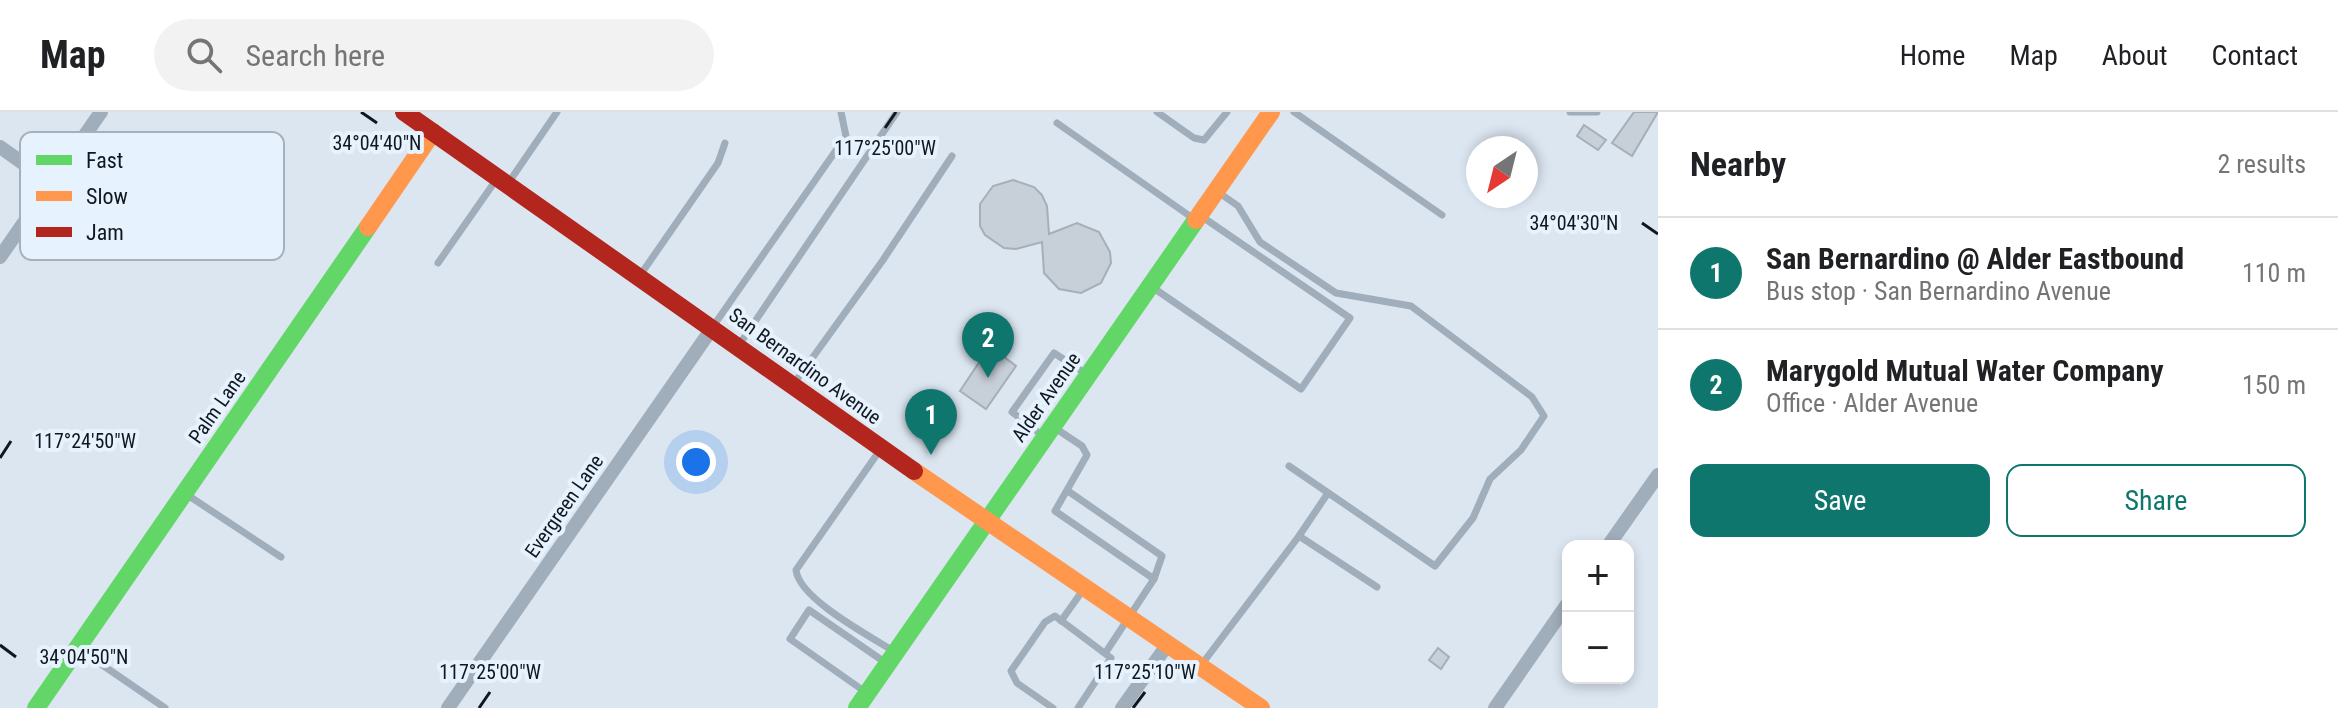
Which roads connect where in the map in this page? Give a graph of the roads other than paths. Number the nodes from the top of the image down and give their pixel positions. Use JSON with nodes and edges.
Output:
{"nodes":[{"id":1,"x":101,"y":112,"type":"edge"},
{"id":2,"x":404,"y":112,"type":"edge"},
{"id":3,"x":557,"y":112,"type":"edge"},
{"id":4,"x":841,"y":112,"type":"edge"},
{"id":5,"x":897,"y":112,"type":"edge"},
{"id":6,"x":1157,"y":112,"type":"edge"},
{"id":7,"x":1227,"y":112,"type":"edge"},
{"id":8,"x":1271,"y":112,"type":"edge"},
{"id":9,"x":1294,"y":112,"type":"edge"},
{"id":10,"x":1570,"y":112,"type":"edge"},
{"id":11,"x":1597,"y":112,"type":"edge"},
{"id":12,"x":1057,"y":123,"type":"dead end"},
{"id":13,"x":87,"y":132,"type":"edge"},
{"id":14,"x":433,"y":132,"type":"junction"},
{"id":15,"x":725,"y":143,"type":"dead end"},
{"id":16,"x":0,"y":147,"type":"edge"},
{"id":17,"x":952,"y":156,"type":"dead end"},
{"id":18,"x":20,"y":161,"type":"edge"},
{"id":19,"x":503,"y":180,"type":"junction"},
{"id":20,"x":1216,"y":191,"type":"junction"},
{"id":21,"x":1442,"y":215,"type":"dead end"},
{"id":22,"x":1198,"y":217,"type":"junction"},
{"id":23,"x":20,"y":228,"type":"edge"},
{"id":24,"x":0,"y":257,"type":"edge"},
{"id":25,"x":438,"y":263,"type":"dead end"},
{"id":26,"x":639,"y":276,"type":"junction"},
{"id":27,"x":1150,"y":286,"type":"junction"},
{"id":28,"x":713,"y":327,"type":"junction"},
{"id":29,"x":739,"y":345,"type":"junction"},
{"id":30,"x":1088,"y":375,"type":"junction"},
{"id":31,"x":793,"y":384,"type":"junction"},
{"id":32,"x":1048,"y":432,"type":"junction"},
{"id":33,"x":882,"y":448,"type":"junction"},
{"id":34,"x":1289,"y":466,"type":"dead end"},
{"id":35,"x":1658,"y":475,"type":"edge"},
{"id":36,"x":1068,"y":491,"type":"junction"},
{"id":37,"x":184,"y":493,"type":"junction"},
{"id":38,"x":1328,"y":493,"type":"junction"},
{"id":39,"x":986,"y":520,"type":"junction"},
{"id":40,"x":1299,"y":536,"type":"junction"},
{"id":41,"x":1612,"y":540,"type":"edge"},
{"id":42,"x":281,"y":557,"type":"dead end"},
{"id":43,"x":1154,"y":579,"type":"junction"},
{"id":44,"x":1085,"y":587,"type":"junction"},
{"id":45,"x":1377,"y":587,"type":"dead end"},
{"id":46,"x":1562,"y":612,"type":"edge"},
{"id":47,"x":1129,"y":617,"type":"junction"},
{"id":48,"x":1061,"y":621,"type":"junction"},
{"id":49,"x":1168,"y":644,"type":"junction"},
{"id":50,"x":77,"y":648,"type":"junction"},
{"id":51,"x":1106,"y":652,"type":"junction"},
{"id":52,"x":892,"y":658,"type":"junction"},
{"id":53,"x":1200,"y":666,"type":"junction"},
{"id":54,"x":862,"y":701,"type":"edge"},
{"id":55,"x":36,"y":708,"type":"edge"},
{"id":56,"x":165,"y":708,"type":"edge"},
{"id":57,"x":448,"y":708,"type":"edge"},
{"id":58,"x":1053,"y":708,"type":"edge"},
{"id":59,"x":1078,"y":708,"type":"edge"},
{"id":60,"x":1122,"y":708,"type":"edge"},
{"id":61,"x":1261,"y":708,"type":"edge"},
{"id":62,"x":1495,"y":708,"type":"edge"}],
"edges":[{"from":1,"to":13,"type":"street"},
{"from":2,"to":14,"type":"main road","name":"San Bernardino Avenue"},
{"from":3,"to":19,"type":"lane"},
{"from":4,"to":28,"type":"lane"},
{"from":5,"to":29,"type":"lane"},
{"from":6,"to":7,"type":"lane"},
{"from":8,"to":20,"type":"main road","name":"Alder Avenue"},
{"from":9,"to":21,"type":"lane"},
{"from":10,"to":11,"type":"lane"},
{"from":12,"to":22,"type":"lane"},
{"from":14,"to":19,"type":"main road","name":"San Bernardino Avenue"},
{"from":14,"to":37,"type":"main road","name":"Palm Lane"},
{"from":15,"to":26,"type":"lane"},
{"from":16,"to":18,"type":"street"},
{"from":17,"to":31,"type":"lane"},
{"from":19,"to":25,"type":"lane"},
{"from":19,"to":26,"type":"main road","name":"San Bernardino Avenue"},
{"from":20,"to":22,"type":"main road","name":"Alder Avenue"},
{"from":20,"to":38,"type":"lane"},
{"from":22,"to":27,"type":"main road","name":"Alder Avenue"},
{"from":22,"to":27,"type":"lane"},
{"from":23,"to":24,"type":"street"},
{"from":26,"to":28,"type":"main road","name":"San Bernardino Avenue"},
{"from":27,"to":30,"type":"main road","name":"Alder Avenue"},
{"from":28,"to":29,"type":"main road","name":"San Bernardino Avenue"},
{"from":28,"to":57,"type":"street","name":"Evergreen Lane"},
{"from":29,"to":31,"type":"main road","name":"San Bernardino Avenue"},
{"from":30,"to":32,"type":"main road","name":"Alder Avenue"},
{"from":30,"to":32,"type":"lane"},
{"from":31,"to":33,"type":"main road","name":"San Bernardino Avenue"},
{"from":32,"to":36,"type":"lane"},
{"from":32,"to":39,"type":"main road","name":"Alder Avenue"},
{"from":33,"to":39,"type":"main road","name":"San Bernardino Avenue"},
{"from":33,"to":52,"type":"lane"},
{"from":34,"to":38,"type":"lane"},
{"from":35,"to":41,"type":"street"},
{"from":36,"to":43,"type":"lane"},
{"from":36,"to":43,"type":"lane"},
{"from":37,"to":42,"type":"lane"},
{"from":37,"to":50,"type":"main road","name":"Palm Lane"},
{"from":38,"to":40,"type":"lane"},
{"from":39,"to":44,"type":"main road","name":"San Bernardino Avenue"},
{"from":39,"to":52,"type":"main road","name":"Alder Avenue"},
{"from":40,"to":45,"type":"lane"},
{"from":40,"to":53,"type":"lane"},
{"from":43,"to":47,"type":"lane"},
{"from":44,"to":47,"type":"main road","name":"San Bernardino Avenue"},
{"from":44,"to":48,"type":"lane"},
{"from":46,"to":62,"type":"street"},
{"from":47,"to":49,"type":"main road","name":"San Bernardino Avenue"},
{"from":47,"to":51,"type":"lane"},
{"from":48,"to":51,"type":"lane"},
{"from":48,"to":58,"type":"lane"},
{"from":49,"to":53,"type":"main road","name":"San Bernardino Avenue"},
{"from":49,"to":60,"type":"street"},
{"from":50,"to":55,"type":"main road","name":"Palm Lane"},
{"from":50,"to":56,"type":"lane"},
{"from":51,"to":59,"type":"lane"},
{"from":52,"to":54,"type":"main road","name":"Alder Avenue"},
{"from":52,"to":54,"type":"lane"},
{"from":53,"to":61,"type":"main road","name":"San Bernardino Avenue"}]}
